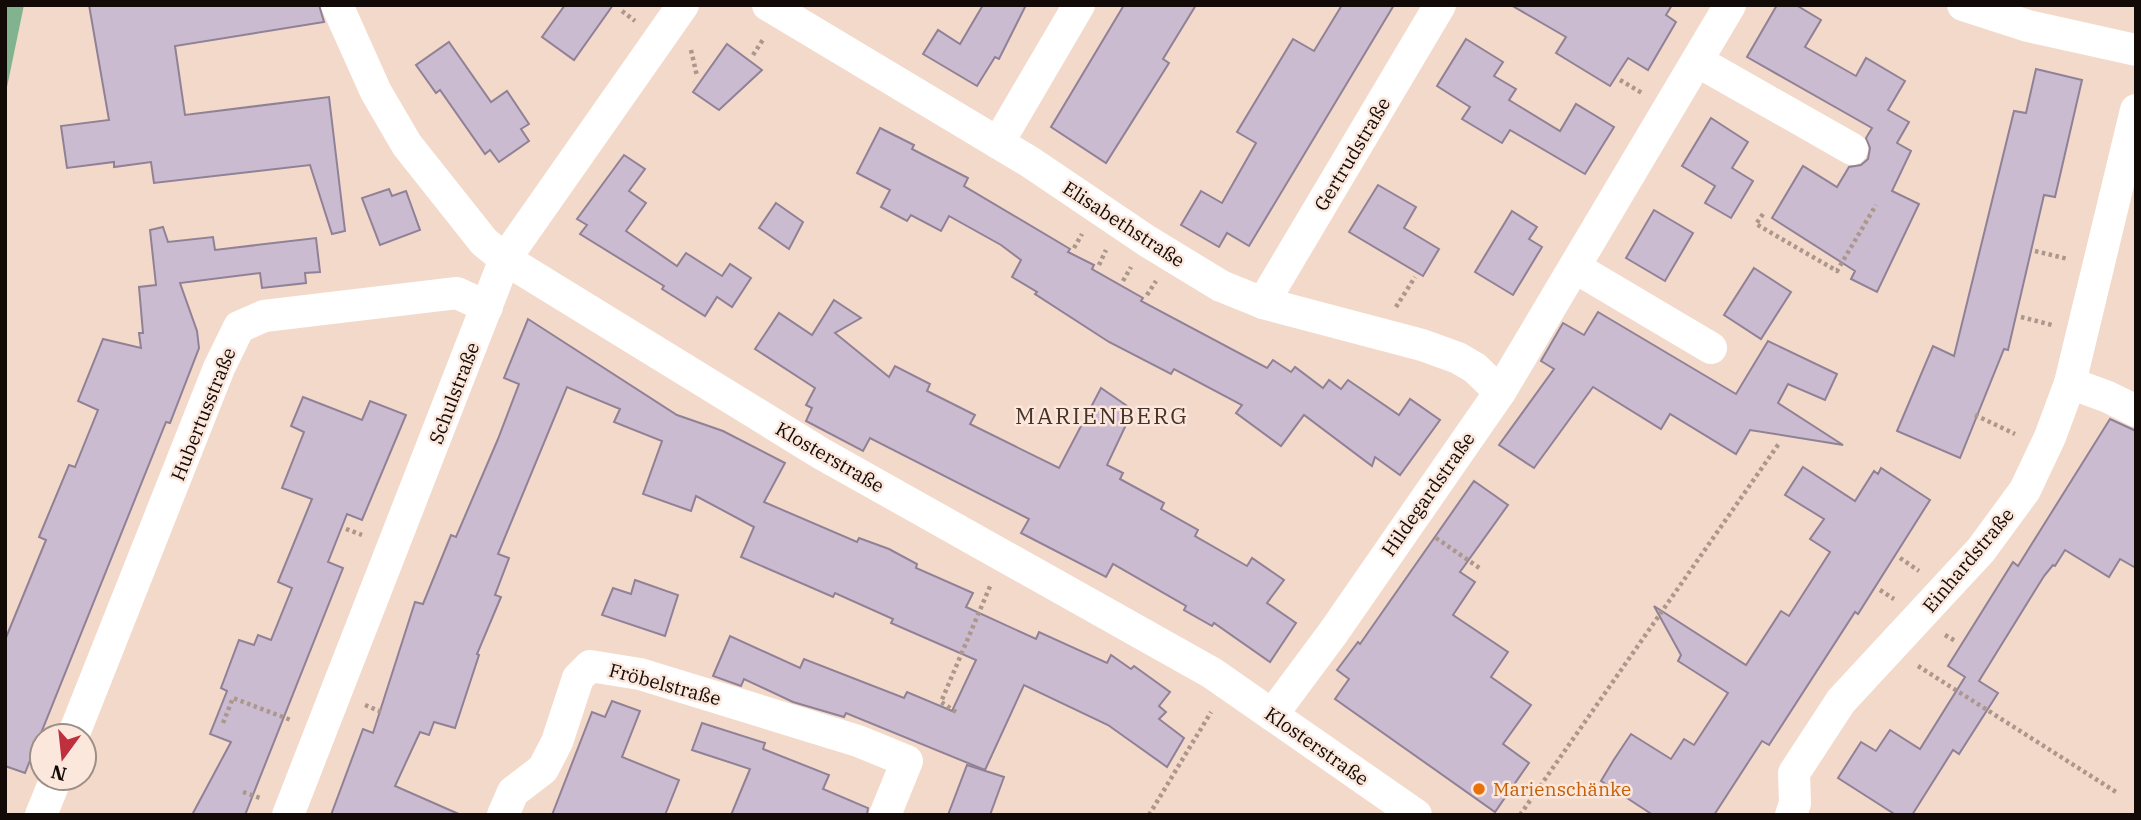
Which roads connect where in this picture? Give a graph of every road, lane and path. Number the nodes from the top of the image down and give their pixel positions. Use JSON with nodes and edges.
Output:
{"nodes":[{"id":1,"x":337,"y":5,"type":"edge"},
{"id":2,"x":683,"y":5,"type":"edge"},
{"id":3,"x":768,"y":5,"type":"edge"},
{"id":4,"x":1079,"y":5,"type":"edge"},
{"id":5,"x":1440,"y":5,"type":"edge"},
{"id":6,"x":1730,"y":5,"type":"edge"},
{"id":7,"x":1964,"y":5,"type":"edge"},
{"id":8,"x":2136,"y":50,"type":"edge"},
{"id":9,"x":1699,"y":62,"type":"junction"},
{"id":10,"x":2136,"y":110,"type":"edge"},
{"id":11,"x":998,"y":143,"type":"junction"},
{"id":12,"x":1852,"y":149,"type":"dead end"},
{"id":13,"x":1876,"y":205,"type":"dead end"},
{"id":14,"x":1763,"y":214,"type":"dead end"},
{"id":15,"x":505,"y":259,"type":"junction"},
{"id":16,"x":1576,"y":268,"type":"junction"},
{"id":17,"x":1263,"y":303,"type":"junction"},
{"id":18,"x":486,"y":307,"type":"junction"},
{"id":19,"x":1711,"y":348,"type":"dead end"},
{"id":20,"x":2070,"y":383,"type":"junction"},
{"id":21,"x":1500,"y":391,"type":"junction"},
{"id":22,"x":2136,"y":411,"type":"edge"},
{"id":23,"x":1975,"y":415,"type":"dead end"},
{"id":24,"x":1780,"y":442,"type":"dead end"},
{"id":25,"x":2045,"y":447,"type":"junction"},
{"id":26,"x":1410,"y":520,"type":"junction"},
{"id":27,"x":1006,"y":556,"type":"junction"},
{"id":28,"x":1481,"y":569,"type":"dead end"},
{"id":29,"x":1891,"y":649,"type":"junction"},
{"id":30,"x":1228,"y":684,"type":"junction"},
{"id":31,"x":956,"y":712,"type":"dead end"},
{"id":32,"x":1272,"y":715,"type":"junction"},
{"id":33,"x":79,"y":722,"type":"edge"},
{"id":34,"x":223,"y":723,"type":"dead end"},
{"id":35,"x":321,"y":732,"type":"junction"},
{"id":36,"x":50,"y":792,"type":"edge"},
{"id":37,"x":2116,"y":792,"type":"dead end"},
{"id":38,"x":1401,"y":811,"type":"edge"},
{"id":39,"x":41,"y":815,"type":"edge"},
{"id":40,"x":288,"y":815,"type":"edge"},
{"id":41,"x":503,"y":815,"type":"edge"},
{"id":42,"x":885,"y":815,"type":"edge"},
{"id":43,"x":1149,"y":815,"type":"edge"},
{"id":44,"x":1520,"y":815,"type":"edge"},
{"id":45,"x":1791,"y":815,"type":"edge"}],
"edges":[{"from":1,"to":15,"type":"street","name":"Klosterstraße"},
{"from":2,"to":15,"type":"street","name":"Schulstraße"},
{"from":3,"to":11,"type":"street","name":"Elisabethstraße"},
{"from":4,"to":11,"type":"street"},
{"from":5,"to":17,"type":"street","name":"Gertrudstraße"},
{"from":6,"to":9,"type":"street","name":"Hildegardstraße"},
{"from":7,"to":8,"type":"street"},
{"from":9,"to":12,"type":"street"},
{"from":9,"to":16,"type":"street","name":"Hildegardstraße"},
{"from":10,"to":20,"type":"street","name":"Einhardstraße"},
{"from":11,"to":17,"type":"street","name":"Elisabethstraße"},
{"from":13,"to":14,"type":"path"},
{"from":15,"to":18,"type":"street","name":"Schulstraße"},
{"from":15,"to":27,"type":"street","name":"Klosterstraße"},
{"from":16,"to":19,"type":"street"},
{"from":16,"to":21,"type":"street","name":"Hildegardstraße"},
{"from":17,"to":21,"type":"street","name":"Elisabethstraße"},
{"from":18,"to":33,"type":"street","name":"Hubertusstraße"},
{"from":18,"to":35,"type":"street","name":"Schulstraße"},
{"from":20,"to":22,"type":"street"},
{"from":20,"to":25,"type":"street","name":"Einhardstraße"},
{"from":21,"to":26,"type":"street","name":"Hildegardstraße"},
{"from":23,"to":25,"type":"path"},
{"from":24,"to":44,"type":"path"},
{"from":25,"to":29,"type":"street","name":"Einhardstraße"},
{"from":26,"to":28,"type":"path"},
{"from":26,"to":32,"type":"street","name":"Hildegardstraße"},
{"from":27,"to":30,"type":"street","name":"Klosterstraße"},
{"from":27,"to":31,"type":"path"},
{"from":29,"to":37,"type":"path"},
{"from":29,"to":45,"type":"street","name":"Einhardstraße"},
{"from":30,"to":32,"type":"street","name":"Klosterstraße"},
{"from":30,"to":43,"type":"path"},
{"from":32,"to":38,"type":"street","name":"Klosterstraße"},
{"from":34,"to":35,"type":"path"},
{"from":35,"to":40,"type":"street","name":"Schulstraße"},
{"from":36,"to":39,"type":"street"},
{"from":41,"to":42,"type":"street","name":"Fröbelstraße"}]}
